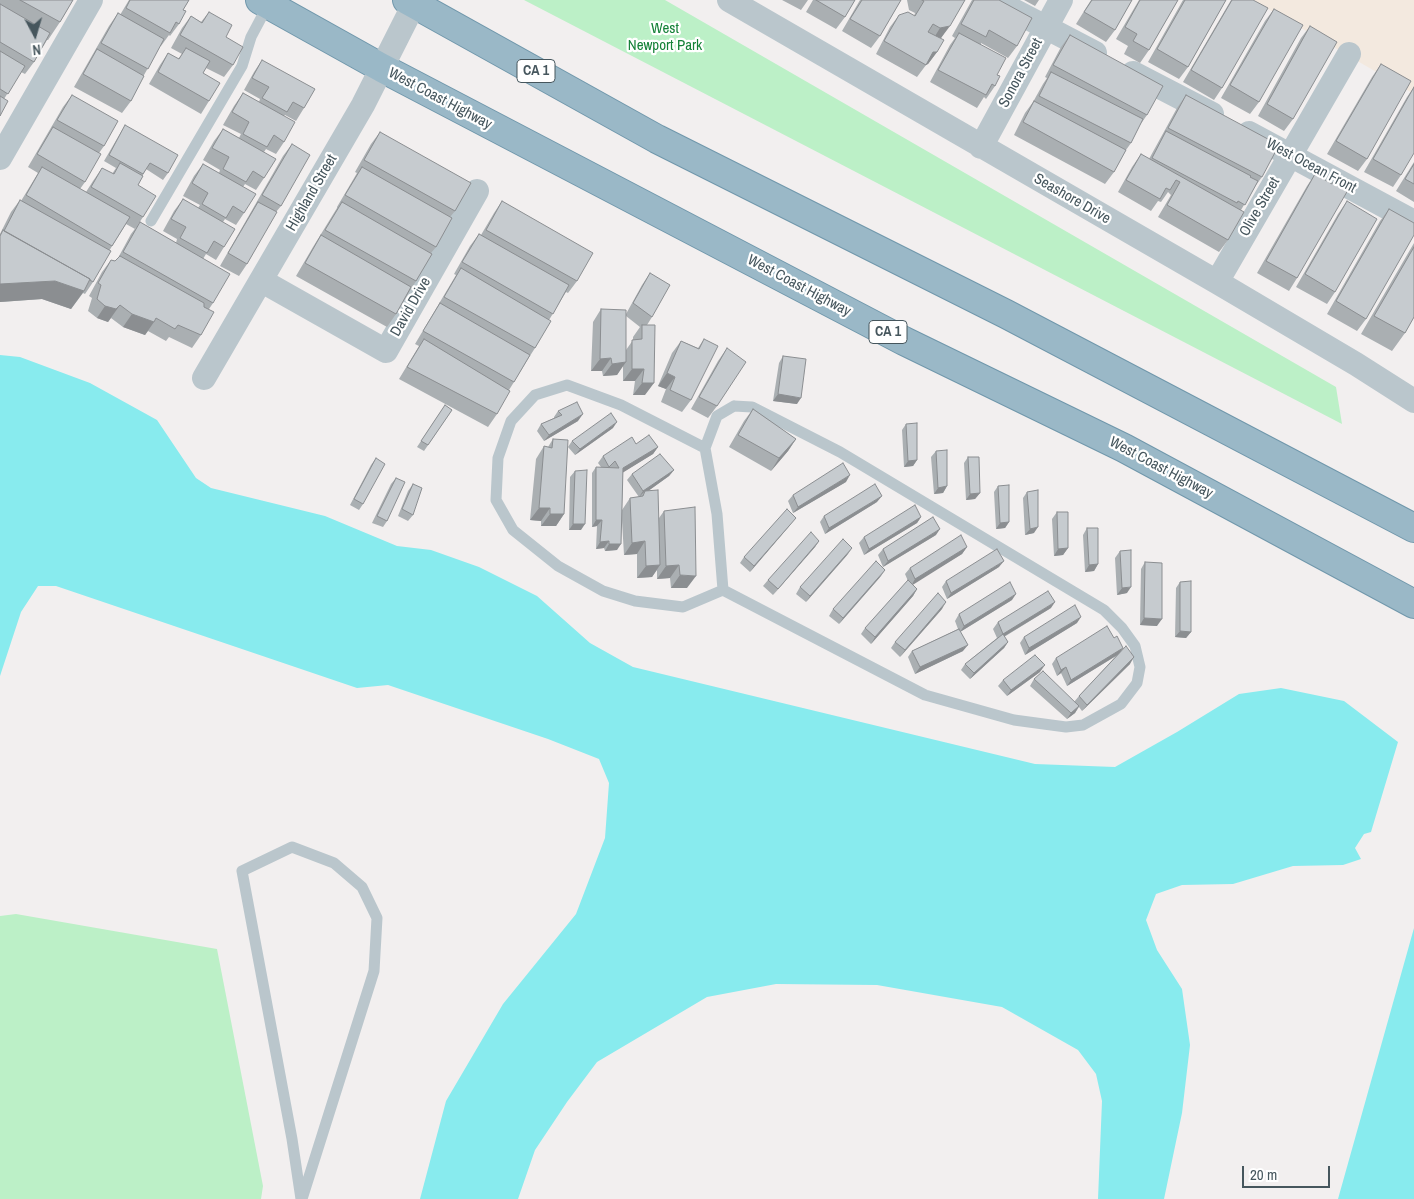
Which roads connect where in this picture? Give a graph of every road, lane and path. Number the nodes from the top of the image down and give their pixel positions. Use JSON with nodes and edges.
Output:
{"nodes":[{"id":1,"x":91,"y":0,"type":"edge"},
{"id":2,"x":729,"y":0,"type":"edge"},
{"id":3,"x":994,"y":0,"type":"edge"},
{"id":4,"x":1061,"y":0,"type":"edge"},
{"id":5,"x":264,"y":2,"type":"edge"},
{"id":6,"x":410,"y":2,"type":"edge"},
{"id":7,"x":1046,"y":27,"type":"junction"},
{"id":8,"x":1349,"y":54,"type":"dead end"},
{"id":9,"x":382,"y":68,"type":"junction"},
{"id":10,"x":981,"y":147,"type":"junction"},
{"id":11,"x":1291,"y":155,"type":"junction"},
{"id":12,"x":0,"y":158,"type":"edge"},
{"id":13,"x":476,"y":191,"type":"dead end"},
{"id":14,"x":151,"y":221,"type":"edge"},
{"id":15,"x":1414,"y":222,"type":"edge"},
{"id":16,"x":262,"y":281,"type":"junction"},
{"id":17,"x":1217,"y":282,"type":"junction"},
{"id":18,"x":204,"y":378,"type":"dead end"},
{"id":19,"x":1414,"y":401,"type":"edge"},
{"id":20,"x":705,"y":448,"type":"junction"},
{"id":21,"x":1414,"y":528,"type":"edge"},
{"id":22,"x":723,"y":590,"type":"junction"},
{"id":23,"x":1405,"y":598,"type":"edge"},
{"id":24,"x":302,"y":1199,"type":"edge"}],
"edges":[{"from":1,"to":12,"type":"street"},
{"from":2,"to":10,"type":"street","name":"Seashore Drive"},
{"from":3,"to":7,"type":"street","name":"West Ocean Front"},
{"from":4,"to":7,"type":"street","name":"Sonora Street"},
{"from":5,"to":9,"type":"highway","name":"West Coast Highway","number":"CA 1"},
{"from":5,"to":14,"type":"lane"},
{"from":6,"to":9,"type":"street","name":"Highland Street"},
{"from":6,"to":21,"type":"highway","number":"CA 1"},
{"from":7,"to":10,"type":"street","name":"Sonora Street"},
{"from":7,"to":11,"type":"street","name":"West Ocean Front"},
{"from":8,"to":11,"type":"street","name":"Olive Street"},
{"from":9,"to":16,"type":"street","name":"Highland Street"},
{"from":9,"to":23,"type":"highway","name":"West Coast Highway","number":"CA 1"},
{"from":10,"to":17,"type":"street","name":"Seashore Drive"},
{"from":11,"to":15,"type":"street","name":"West Ocean Front"},
{"from":11,"to":17,"type":"street","name":"Olive Street"},
{"from":13,"to":16,"type":"street","name":"David Drive"},
{"from":16,"to":18,"type":"street","name":"Highland Street"},
{"from":17,"to":19,"type":"street","name":"Seashore Drive"},
{"from":20,"to":22,"type":"lane"},
{"from":20,"to":22,"type":"lane"},
{"from":20,"to":22,"type":"lane"},
{"from":24,"to":24,"type":"lane"}]}
